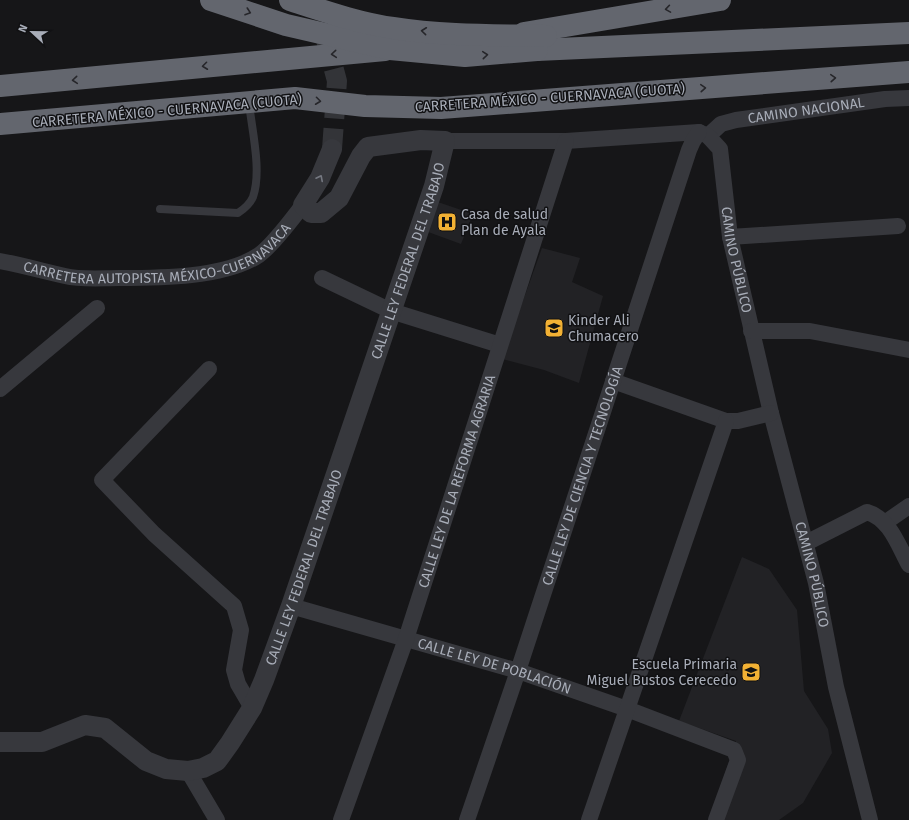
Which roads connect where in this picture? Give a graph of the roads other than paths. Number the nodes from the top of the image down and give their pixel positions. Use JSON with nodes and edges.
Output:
{"nodes":[{"id":1,"x":211,"y":0,"type":"edge"},
{"id":2,"x":290,"y":0,"type":"edge"},
{"id":3,"x":720,"y":0,"type":"edge"},
{"id":4,"x":909,"y":26,"type":"edge"},
{"id":5,"x":909,"y":33,"type":"edge"},
{"id":6,"x":392,"y":38,"type":"junction"},
{"id":7,"x":909,"y":72,"type":"edge"},
{"id":8,"x":0,"y":86,"type":"edge"},
{"id":9,"x":909,"y":98,"type":"edge"},
{"id":10,"x":249,"y":102,"type":"junction"},
{"id":11,"x":0,"y":124,"type":"edge"},
{"id":12,"x":704,"y":134,"type":"junction"},
{"id":13,"x":446,"y":141,"type":"junction"},
{"id":14,"x":566,"y":141,"type":"junction"},
{"id":15,"x":332,"y":148,"type":"tunnel mouth"},
{"id":16,"x":303,"y":205,"type":"junction"},
{"id":17,"x":160,"y":210,"type":"dead end"},
{"id":18,"x":898,"y":226,"type":"dead end"},
{"id":19,"x":730,"y":237,"type":"junction"},
{"id":20,"x":0,"y":261,"type":"edge"},
{"id":21,"x":322,"y":278,"type":"dead end"},
{"id":22,"x":97,"y":308,"type":"dead end"},
{"id":23,"x":391,"y":311,"type":"junction"},
{"id":24,"x":751,"y":331,"type":"junction"},
{"id":25,"x":500,"y":345,"type":"junction"},
{"id":26,"x":909,"y":350,"type":"edge"},
{"id":27,"x":209,"y":369,"type":"dead end"},
{"id":28,"x":613,"y":381,"type":"junction"},
{"id":29,"x":0,"y":389,"type":"edge"},
{"id":30,"x":771,"y":413,"type":"junction"},
{"id":31,"x":726,"y":421,"type":"junction"},
{"id":32,"x":909,"y":506,"type":"edge"},
{"id":33,"x":886,"y":522,"type":"junction"},
{"id":34,"x":806,"y":544,"type":"junction"},
{"id":35,"x":909,"y":565,"type":"edge"},
{"id":36,"x":291,"y":606,"type":"junction"},
{"id":37,"x":406,"y":639,"type":"junction"},
{"id":38,"x":518,"y":671,"type":"junction"},
{"id":39,"x":252,"y":708,"type":"junction"},
{"id":40,"x":627,"y":709,"type":"junction"},
{"id":41,"x":0,"y":742,"type":"edge"},
{"id":42,"x":188,"y":771,"type":"junction"},
{"id":43,"x":217,"y":820,"type":"edge"},
{"id":44,"x":340,"y":820,"type":"edge"},
{"id":45,"x":467,"y":820,"type":"edge"},
{"id":46,"x":589,"y":820,"type":"edge"},
{"id":47,"x":716,"y":820,"type":"edge"},
{"id":48,"x":870,"y":820,"type":"edge"}],
"edges":[{"from":1,"to":6,"type":"highway","one_way":true,"bridge":true},
{"from":2,"to":6,"type":"highway","bridge":true},
{"from":3,"to":8,"type":"highway","one_way":true},
{"from":4,"to":6,"type":"highway","one_way":true,"bridge":true},
{"from":6,"to":5,"type":"highway","one_way":true,"bridge":true},
{"from":10,"to":7,"type":"highway","name":"CARRETERA MÉXICO - CUERNAVACA (CUOTA)","one_way":true},
{"from":9,"to":12,"type":"street","name":"CAMINO NACIONAL"},
{"from":10,"to":11,"type":"highway","name":"CARRETERA MÉXICO - CUERNAVACA (CUOTA)"},
{"from":10,"to":17,"type":"lane"},
{"from":12,"to":14,"type":"street"},
{"from":12,"to":19,"type":"street","name":"CAMINO PÚBLICO"},
{"from":12,"to":28,"type":"street","name":"CALLE LEY DE CIENCIA Y TECNOLOGÍA"},
{"from":13,"to":14,"type":"street"},
{"from":13,"to":16,"type":"street"},
{"from":13,"to":23,"type":"street","name":"CALLE LEY FEDERAL DEL TRABAJO"},
{"from":14,"to":25,"type":"street","name":"CALLE LEY DE LA REFORMA AGRARIA"},
{"from":16,"to":15,"type":"street","one_way":true},
{"from":16,"to":20,"type":"street","name":"CARRETERA AUTOPISTA MÉXICO-CUERNAVACA"},
{"from":18,"to":19,"type":"street"},
{"from":19,"to":24,"type":"street","name":"CAMINO PÚBLICO"},
{"from":21,"to":23,"type":"street"},
{"from":22,"to":29,"type":"street"},
{"from":23,"to":25,"type":"street"},
{"from":23,"to":36,"type":"street","name":"CALLE LEY FEDERAL DEL TRABAJO"},
{"from":24,"to":26,"type":"street"},
{"from":24,"to":30,"type":"street","name":"CAMINO PÚBLICO"},
{"from":25,"to":37,"type":"street","name":"CALLE LEY DE LA REFORMA AGRARIA"},
{"from":27,"to":39,"type":"street"},
{"from":28,"to":31,"type":"street"},
{"from":28,"to":38,"type":"street","name":"CALLE LEY DE CIENCIA Y TECNOLOGÍA"},
{"from":30,"to":31,"type":"street"},
{"from":30,"to":34,"type":"street","name":"CAMINO PÚBLICO"},
{"from":31,"to":40,"type":"street"},
{"from":32,"to":33,"type":"street"},
{"from":33,"to":34,"type":"street"},
{"from":33,"to":35,"type":"street"},
{"from":34,"to":48,"type":"street","name":"CAMINO PÚBLICO"},
{"from":36,"to":37,"type":"street","name":"CALLE LEY DE POBLACIÓN"},
{"from":36,"to":39,"type":"street","name":"CALLE LEY FEDERAL DEL TRABAJO"},
{"from":37,"to":38,"type":"street","name":"CALLE LEY DE POBLACIÓN"},
{"from":37,"to":44,"type":"street","name":"CALLE LEY DE LA REFORMA AGRARIA"},
{"from":38,"to":40,"type":"street","name":"CALLE LEY DE POBLACIÓN"},
{"from":38,"to":45,"type":"street","name":"CALLE LEY DE CIENCIA Y TECNOLOGÍA"},
{"from":39,"to":42,"type":"street","name":"CALLE LEY FEDERAL DEL TRABAJO"},
{"from":40,"to":46,"type":"street"},
{"from":40,"to":47,"type":"street","name":"CALLE LEY DE POBLACIÓN"},
{"from":41,"to":42,"type":"street","name":"CALLE LEY FEDERAL DEL TRABAJO"},
{"from":42,"to":43,"type":"street"}]}
